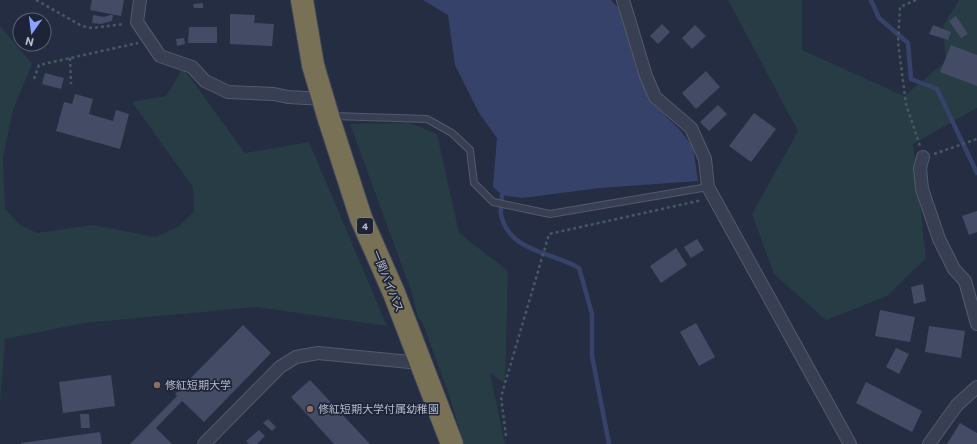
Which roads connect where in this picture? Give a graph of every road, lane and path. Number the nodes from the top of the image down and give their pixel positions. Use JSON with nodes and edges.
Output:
{"nodes":[{"id":1,"x":36,"y":0,"type":"edge"},
{"id":2,"x":140,"y":0,"type":"edge"},
{"id":3,"x":302,"y":0,"type":"edge"},
{"id":4,"x":623,"y":0,"type":"edge"},
{"id":5,"x":916,"y":0,"type":"edge"},
{"id":6,"x":137,"y":22,"type":"junction"},
{"id":7,"x":150,"y":41,"type":"junction"},
{"id":8,"x":70,"y":58,"type":"junction"},
{"id":9,"x":34,"y":79,"type":"dead end"},
{"id":10,"x":71,"y":84,"type":"dead end"},
{"id":11,"x":325,"y":108,"type":"junction"},
{"id":12,"x":977,"y":139,"type":"edge"},
{"id":13,"x":923,"y":157,"type":"junction"},
{"id":14,"x":708,"y":187,"type":"junction"},
{"id":15,"x":977,"y":324,"type":"edge"},
{"id":16,"x":420,"y":363,"type":"junction"},
{"id":17,"x":977,"y":387,"type":"edge"},
{"id":18,"x":506,"y":436,"type":"dead end"},
{"id":19,"x":204,"y":444,"type":"edge"},
{"id":20,"x":452,"y":444,"type":"edge"},
{"id":21,"x":850,"y":444,"type":"edge"},
{"id":22,"x":929,"y":444,"type":"edge"}],
"edges":[{"from":1,"to":6,"type":"path"},
{"from":2,"to":6,"type":"street"},
{"from":3,"to":11,"type":"highway","name":"一関バイパス","number":"4"},
{"from":4,"to":14,"type":"street"},
{"from":5,"to":13,"type":"path"},
{"from":6,"to":7,"type":"street"},
{"from":7,"to":8,"type":"path"},
{"from":7,"to":11,"type":"street"},
{"from":8,"to":9,"type":"path"},
{"from":8,"to":10,"type":"path"},
{"from":11,"to":14,"type":"lane"},
{"from":11,"to":16,"type":"highway","name":"一関バイパス","number":"4"},
{"from":12,"to":13,"type":"path"},
{"from":13,"to":15,"type":"street"},
{"from":14,"to":18,"type":"path"},
{"from":14,"to":21,"type":"street"},
{"from":16,"to":19,"type":"street"},
{"from":16,"to":20,"type":"highway","name":"一関バイパス","number":"4"},
{"from":17,"to":22,"type":"street"}]}
